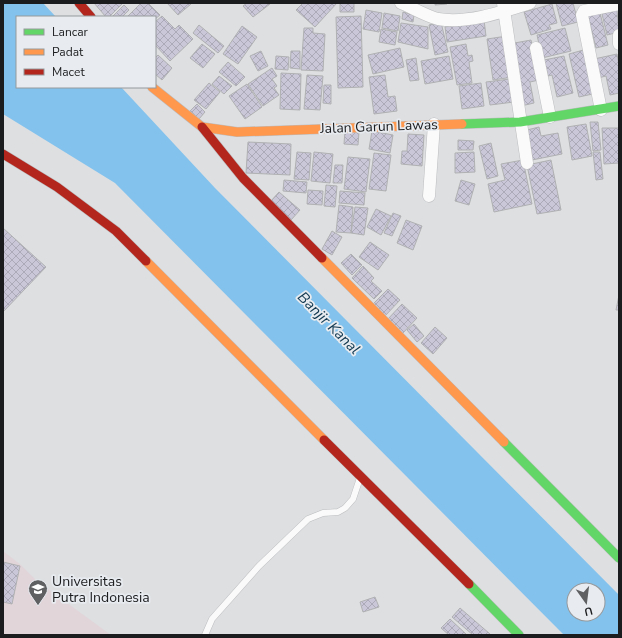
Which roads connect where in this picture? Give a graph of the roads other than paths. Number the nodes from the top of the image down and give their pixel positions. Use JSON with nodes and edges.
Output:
{"nodes":[{"id":1,"x":79,"y":3,"type":"edge"},
{"id":2,"x":401,"y":3,"type":"edge"},
{"id":3,"x":530,"y":3,"type":"edge"},
{"id":4,"x":619,"y":4,"type":"edge"},
{"id":5,"x":504,"y":7,"type":"edge"},
{"id":6,"x":90,"y":16,"type":"edge"},
{"id":7,"x":619,"y":36,"type":"edge"},
{"id":8,"x":619,"y":44,"type":"edge"},
{"id":9,"x":536,"y":48,"type":"dead end"},
{"id":10,"x":153,"y":88,"type":"edge"},
{"id":11,"x":619,"y":106,"type":"edge"},
{"id":12,"x":601,"y":110,"type":"junction"},
{"id":13,"x":550,"y":117,"type":"junction"},
{"id":14,"x":520,"y":122,"type":"junction"},
{"id":15,"x":434,"y":124,"type":"junction"},
{"id":16,"x":202,"y":127,"type":"junction"},
{"id":17,"x":3,"y":154,"type":"edge"},
{"id":18,"x":527,"y":163,"type":"dead end"},
{"id":19,"x":429,"y":196,"type":"dead end"},
{"id":20,"x":361,"y":475,"type":"junction"},
{"id":21,"x":619,"y":558,"type":"edge"},
{"id":22,"x":205,"y":635,"type":"edge"},
{"id":23,"x":519,"y":635,"type":"edge"}],
"edges":[{"from":1,"to":6,"type":"street"},
{"from":2,"to":5,"type":"street"},
{"from":3,"to":5,"type":"street"},
{"from":4,"to":12,"type":"street"},
{"from":5,"to":14,"type":"street"},
{"from":7,"to":8,"type":"street"},
{"from":9,"to":13,"type":"street"},
{"from":10,"to":16,"type":"street"},
{"from":11,"to":12,"type":"street","name":"Jalan Garun Lawas"},
{"from":12,"to":13,"type":"street","name":"Jalan Garun Lawas"},
{"from":13,"to":14,"type":"street","name":"Jalan Garun Lawas"},
{"from":14,"to":15,"type":"street","name":"Jalan Garun Lawas"},
{"from":14,"to":18,"type":"street"},
{"from":15,"to":16,"type":"street","name":"Jalan Garun Lawas"},
{"from":15,"to":19,"type":"street"},
{"from":16,"to":21,"type":"street"},
{"from":17,"to":20,"type":"street"},
{"from":20,"to":22,"type":"lane"},
{"from":20,"to":23,"type":"street"}]}
